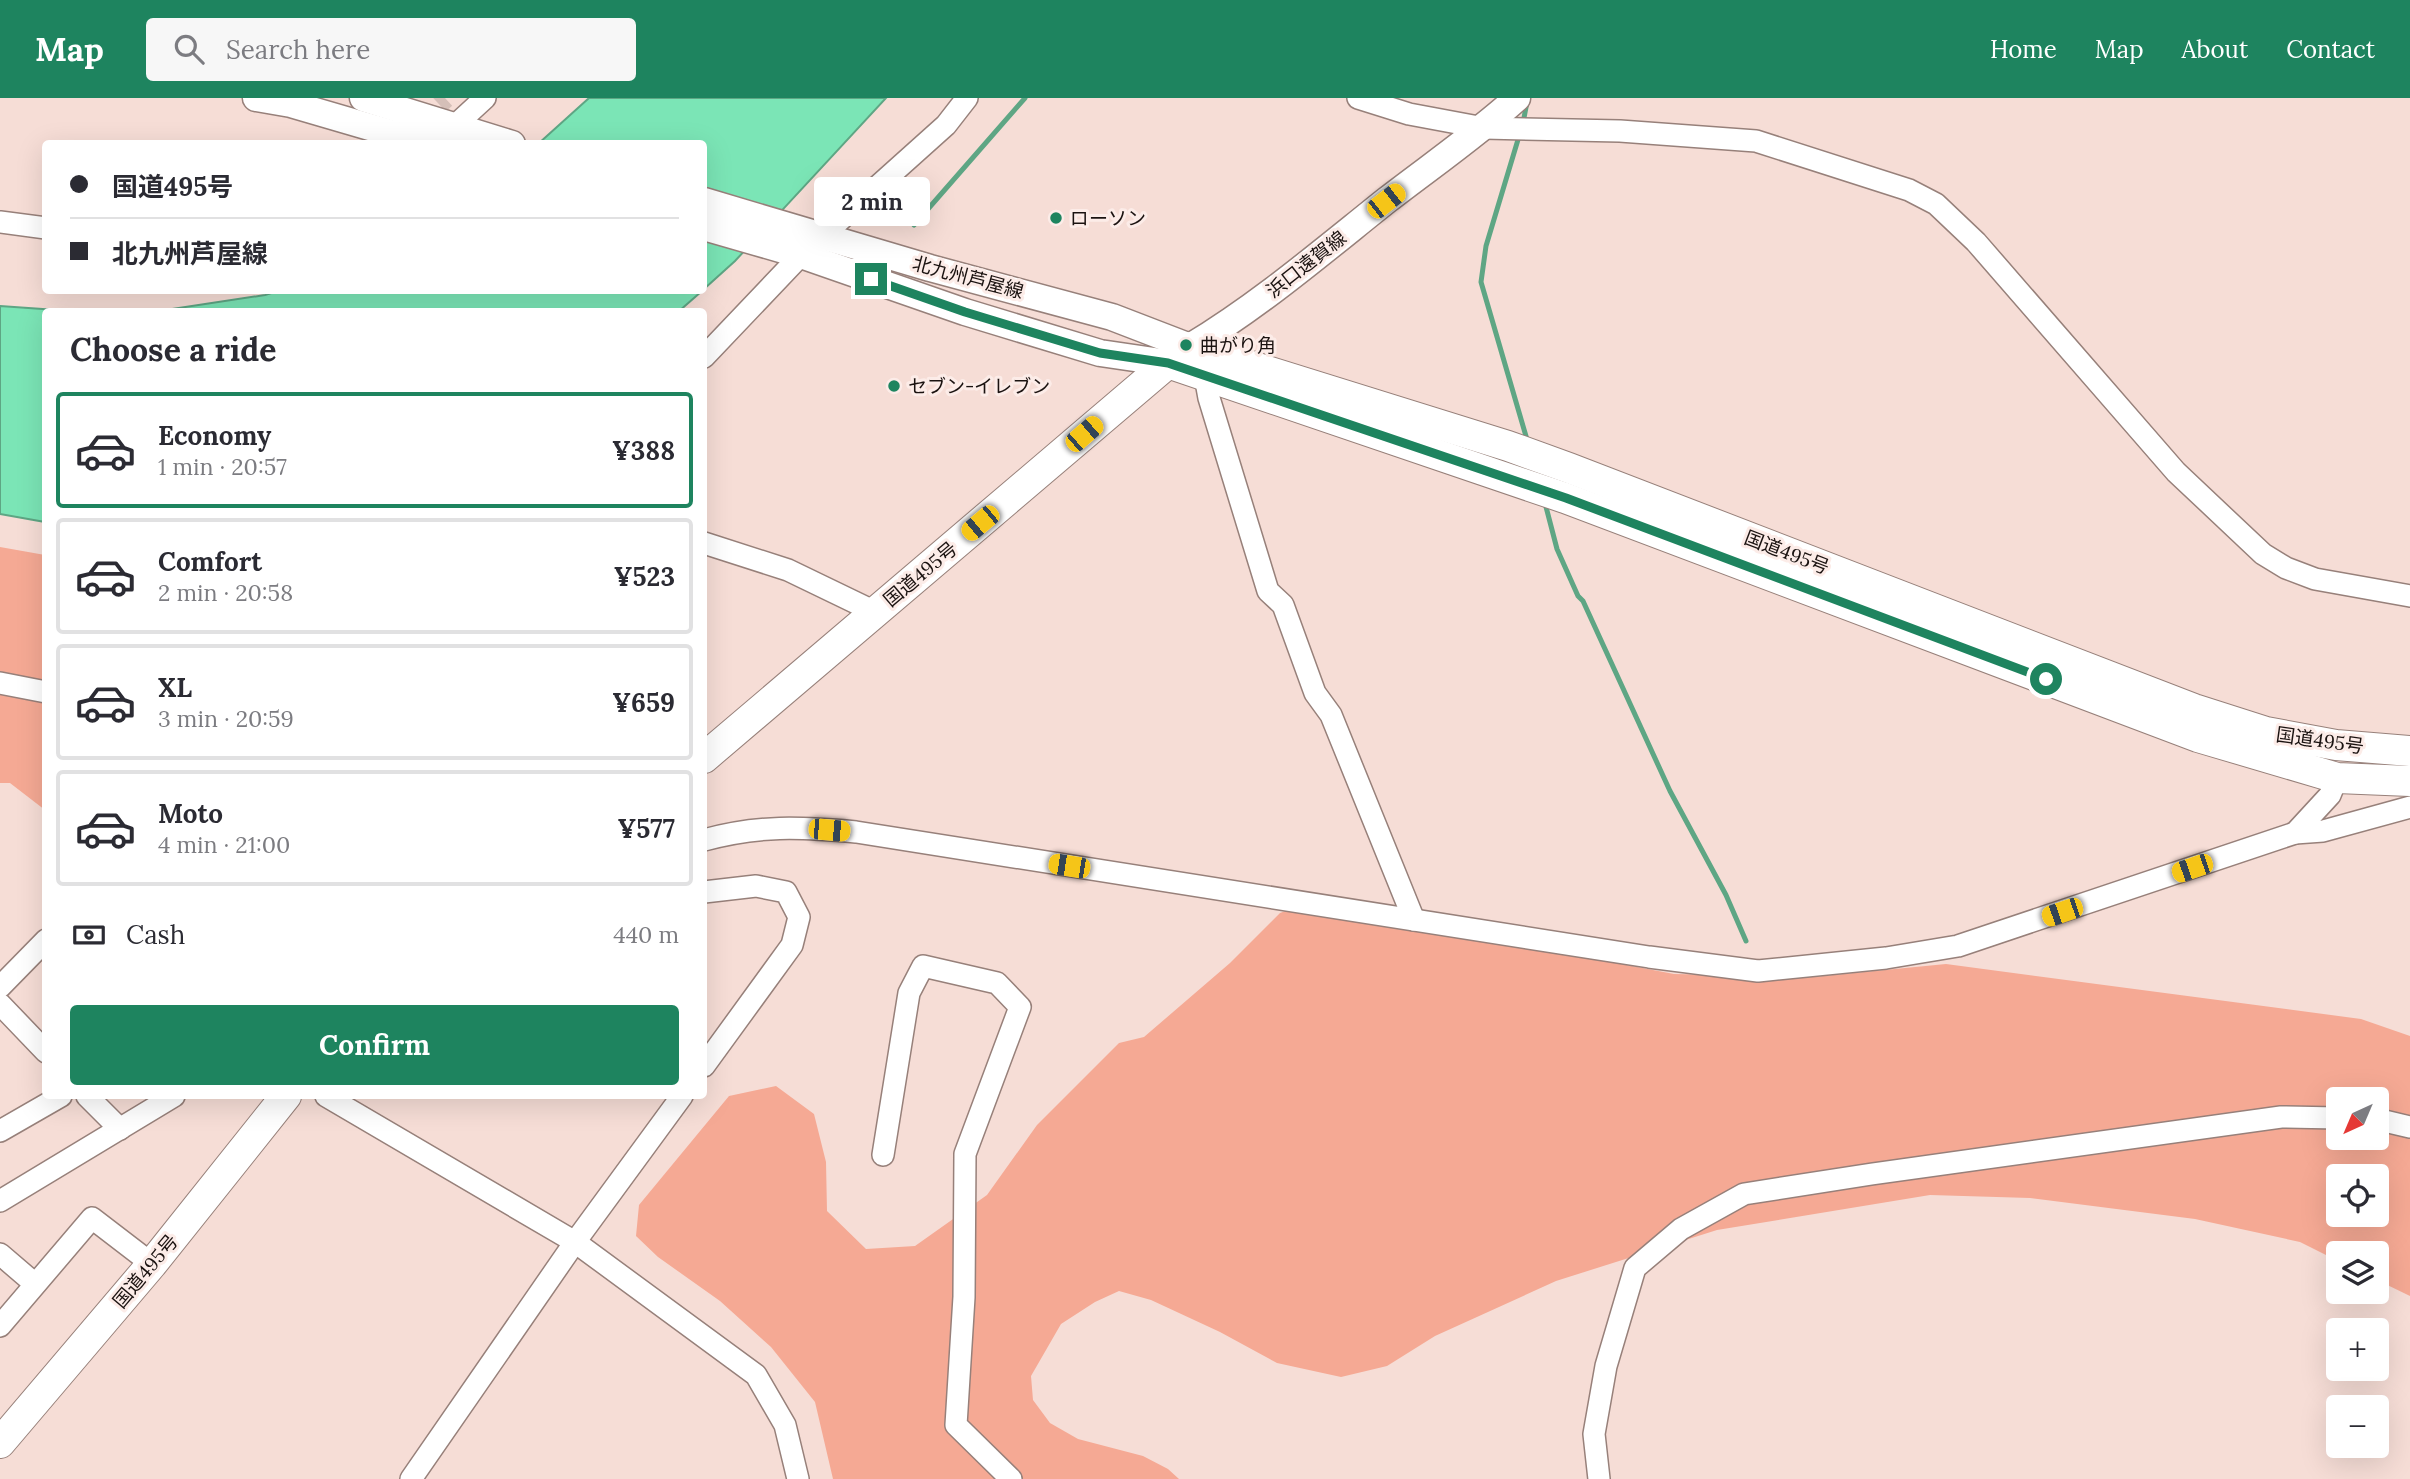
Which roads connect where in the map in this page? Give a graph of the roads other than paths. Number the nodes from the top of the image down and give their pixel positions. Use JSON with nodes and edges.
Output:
{"nodes":[{"id":1,"x":256,"y":98,"type":"edge"},
{"id":2,"x":363,"y":98,"type":"edge"},
{"id":3,"x":485,"y":98,"type":"edge"},
{"id":4,"x":967,"y":98,"type":"edge"},
{"id":5,"x":1358,"y":98,"type":"edge"},
{"id":6,"x":1517,"y":98,"type":"edge"},
{"id":7,"x":1484,"y":128,"type":"junction"},
{"id":8,"x":454,"y":134,"type":"edge"},
{"id":9,"x":414,"y":140,"type":"edge"},
{"id":10,"x":489,"y":140,"type":"edge"},
{"id":11,"x":707,"y":202,"type":"edge"},
{"id":12,"x":0,"y":222,"type":"edge"},
{"id":13,"x":42,"y":227,"type":"edge"},
{"id":14,"x":707,"y":227,"type":"edge"},
{"id":15,"x":801,"y":243,"type":"junction"},
{"id":16,"x":707,"y":353,"type":"edge"},
{"id":17,"x":1179,"y":355,"type":"junction"},
{"id":18,"x":1205,"y":376,"type":"junction"},
{"id":19,"x":707,"y":544,"type":"edge"},
{"id":20,"x":2410,"y":596,"type":"edge"},
{"id":21,"x":875,"y":612,"type":"junction"},
{"id":22,"x":0,"y":683,"type":"edge"},
{"id":23,"x":42,"y":691,"type":"edge"},
{"id":24,"x":2410,"y":751,"type":"edge"},
{"id":25,"x":707,"y":755,"type":"edge"},
{"id":26,"x":2337,"y":778,"type":"junction"},
{"id":27,"x":2410,"y":780,"type":"edge"},
{"id":28,"x":2410,"y":807,"type":"edge"},
{"id":29,"x":2295,"y":833,"type":"junction"},
{"id":30,"x":707,"y":839,"type":"edge"},
{"id":31,"x":707,"y":892,"type":"edge"},
{"id":32,"x":1414,"y":920,"type":"junction"},
{"id":33,"x":42,"y":944,"type":"edge"},
{"id":34,"x":0,"y":987,"type":"edge"},
{"id":35,"x":0,"y":1004,"type":"edge"},
{"id":36,"x":42,"y":1048,"type":"edge"},
{"id":37,"x":707,"y":1062,"type":"edge"},
{"id":38,"x":56,"y":1099,"type":"edge"},
{"id":39,"x":90,"y":1099,"type":"edge"},
{"id":40,"x":169,"y":1099,"type":"edge"},
{"id":41,"x":284,"y":1099,"type":"edge"},
{"id":42,"x":331,"y":1099,"type":"edge"},
{"id":43,"x":680,"y":1099,"type":"edge"},
{"id":44,"x":2326,"y":1118,"type":"edge"},
{"id":45,"x":2389,"y":1122,"type":"edge"},
{"id":46,"x":2410,"y":1127,"type":"edge"},
{"id":47,"x":120,"y":1129,"type":"junction"},
{"id":48,"x":0,"y":1131,"type":"edge"},
{"id":49,"x":883,"y":1155,"type":"dead end"},
{"id":50,"x":0,"y":1201,"type":"edge"},
{"id":51,"x":575,"y":1242,"type":"junction"},
{"id":52,"x":0,"y":1254,"type":"edge"},
{"id":53,"x":152,"y":1264,"type":"junction"},
{"id":54,"x":36,"y":1284,"type":"junction"},
{"id":55,"x":0,"y":1326,"type":"edge"},
{"id":56,"x":0,"y":1443,"type":"edge"},
{"id":57,"x":411,"y":1479,"type":"edge"},
{"id":58,"x":798,"y":1479,"type":"edge"},
{"id":59,"x":1011,"y":1479,"type":"edge"},
{"id":60,"x":1599,"y":1479,"type":"edge"}],
"edges":[{"from":1,"to":9,"type":"main road"},
{"from":2,"to":8,"type":"main road"},
{"from":3,"to":8,"type":"street"},
{"from":4,"to":15,"type":"street"},
{"from":5,"to":7,"type":"street"},
{"from":6,"to":7,"type":"main road","name":"浜口遠賀線"},
{"from":7,"to":17,"type":"main road","name":"浜口遠賀線"},
{"from":7,"to":20,"type":"street"},
{"from":8,"to":10,"type":"main road"},
{"from":11,"to":15,"type":"main road","name":"北九州芦屋線"},
{"from":12,"to":13,"type":"street"},
{"from":14,"to":15,"type":"main road","name":"北九州芦屋線"},
{"from":15,"to":16,"type":"street"},
{"from":15,"to":17,"type":"main road","name":"北九州芦屋線"},
{"from":15,"to":17,"type":"main road","name":"北九州芦屋線"},
{"from":17,"to":18,"type":"highway","name":"国道495号"},
{"from":17,"to":21,"type":"highway","name":"国道495号"},
{"from":17,"to":24,"type":"highway","name":"国道495号"},
{"from":18,"to":26,"type":"highway","name":"国道495号"},
{"from":18,"to":32,"type":"street"},
{"from":19,"to":21,"type":"street"},
{"from":21,"to":25,"type":"highway","name":"国道495号"},
{"from":22,"to":23,"type":"street"},
{"from":26,"to":27,"type":"highway","name":"国道495号"},
{"from":26,"to":29,"type":"street"},
{"from":28,"to":29,"type":"street"},
{"from":29,"to":32,"type":"street"},
{"from":30,"to":32,"type":"street"},
{"from":31,"to":37,"type":"street"},
{"from":33,"to":34,"type":"street"},
{"from":35,"to":36,"type":"street"},
{"from":38,"to":48,"type":"street"},
{"from":39,"to":47,"type":"street"},
{"from":40,"to":47,"type":"street"},
{"from":41,"to":53,"type":"highway","name":"国道495号"},
{"from":42,"to":51,"type":"street"},
{"from":43,"to":51,"type":"street"},
{"from":44,"to":60,"type":"street"},
{"from":45,"to":46,"type":"street"},
{"from":47,"to":50,"type":"street"},
{"from":49,"to":59,"type":"street"},
{"from":51,"to":57,"type":"street"},
{"from":51,"to":58,"type":"street"},
{"from":52,"to":54,"type":"street"},
{"from":53,"to":54,"type":"street"},
{"from":53,"to":56,"type":"highway","name":"国道495号"},
{"from":54,"to":55,"type":"street"}]}
